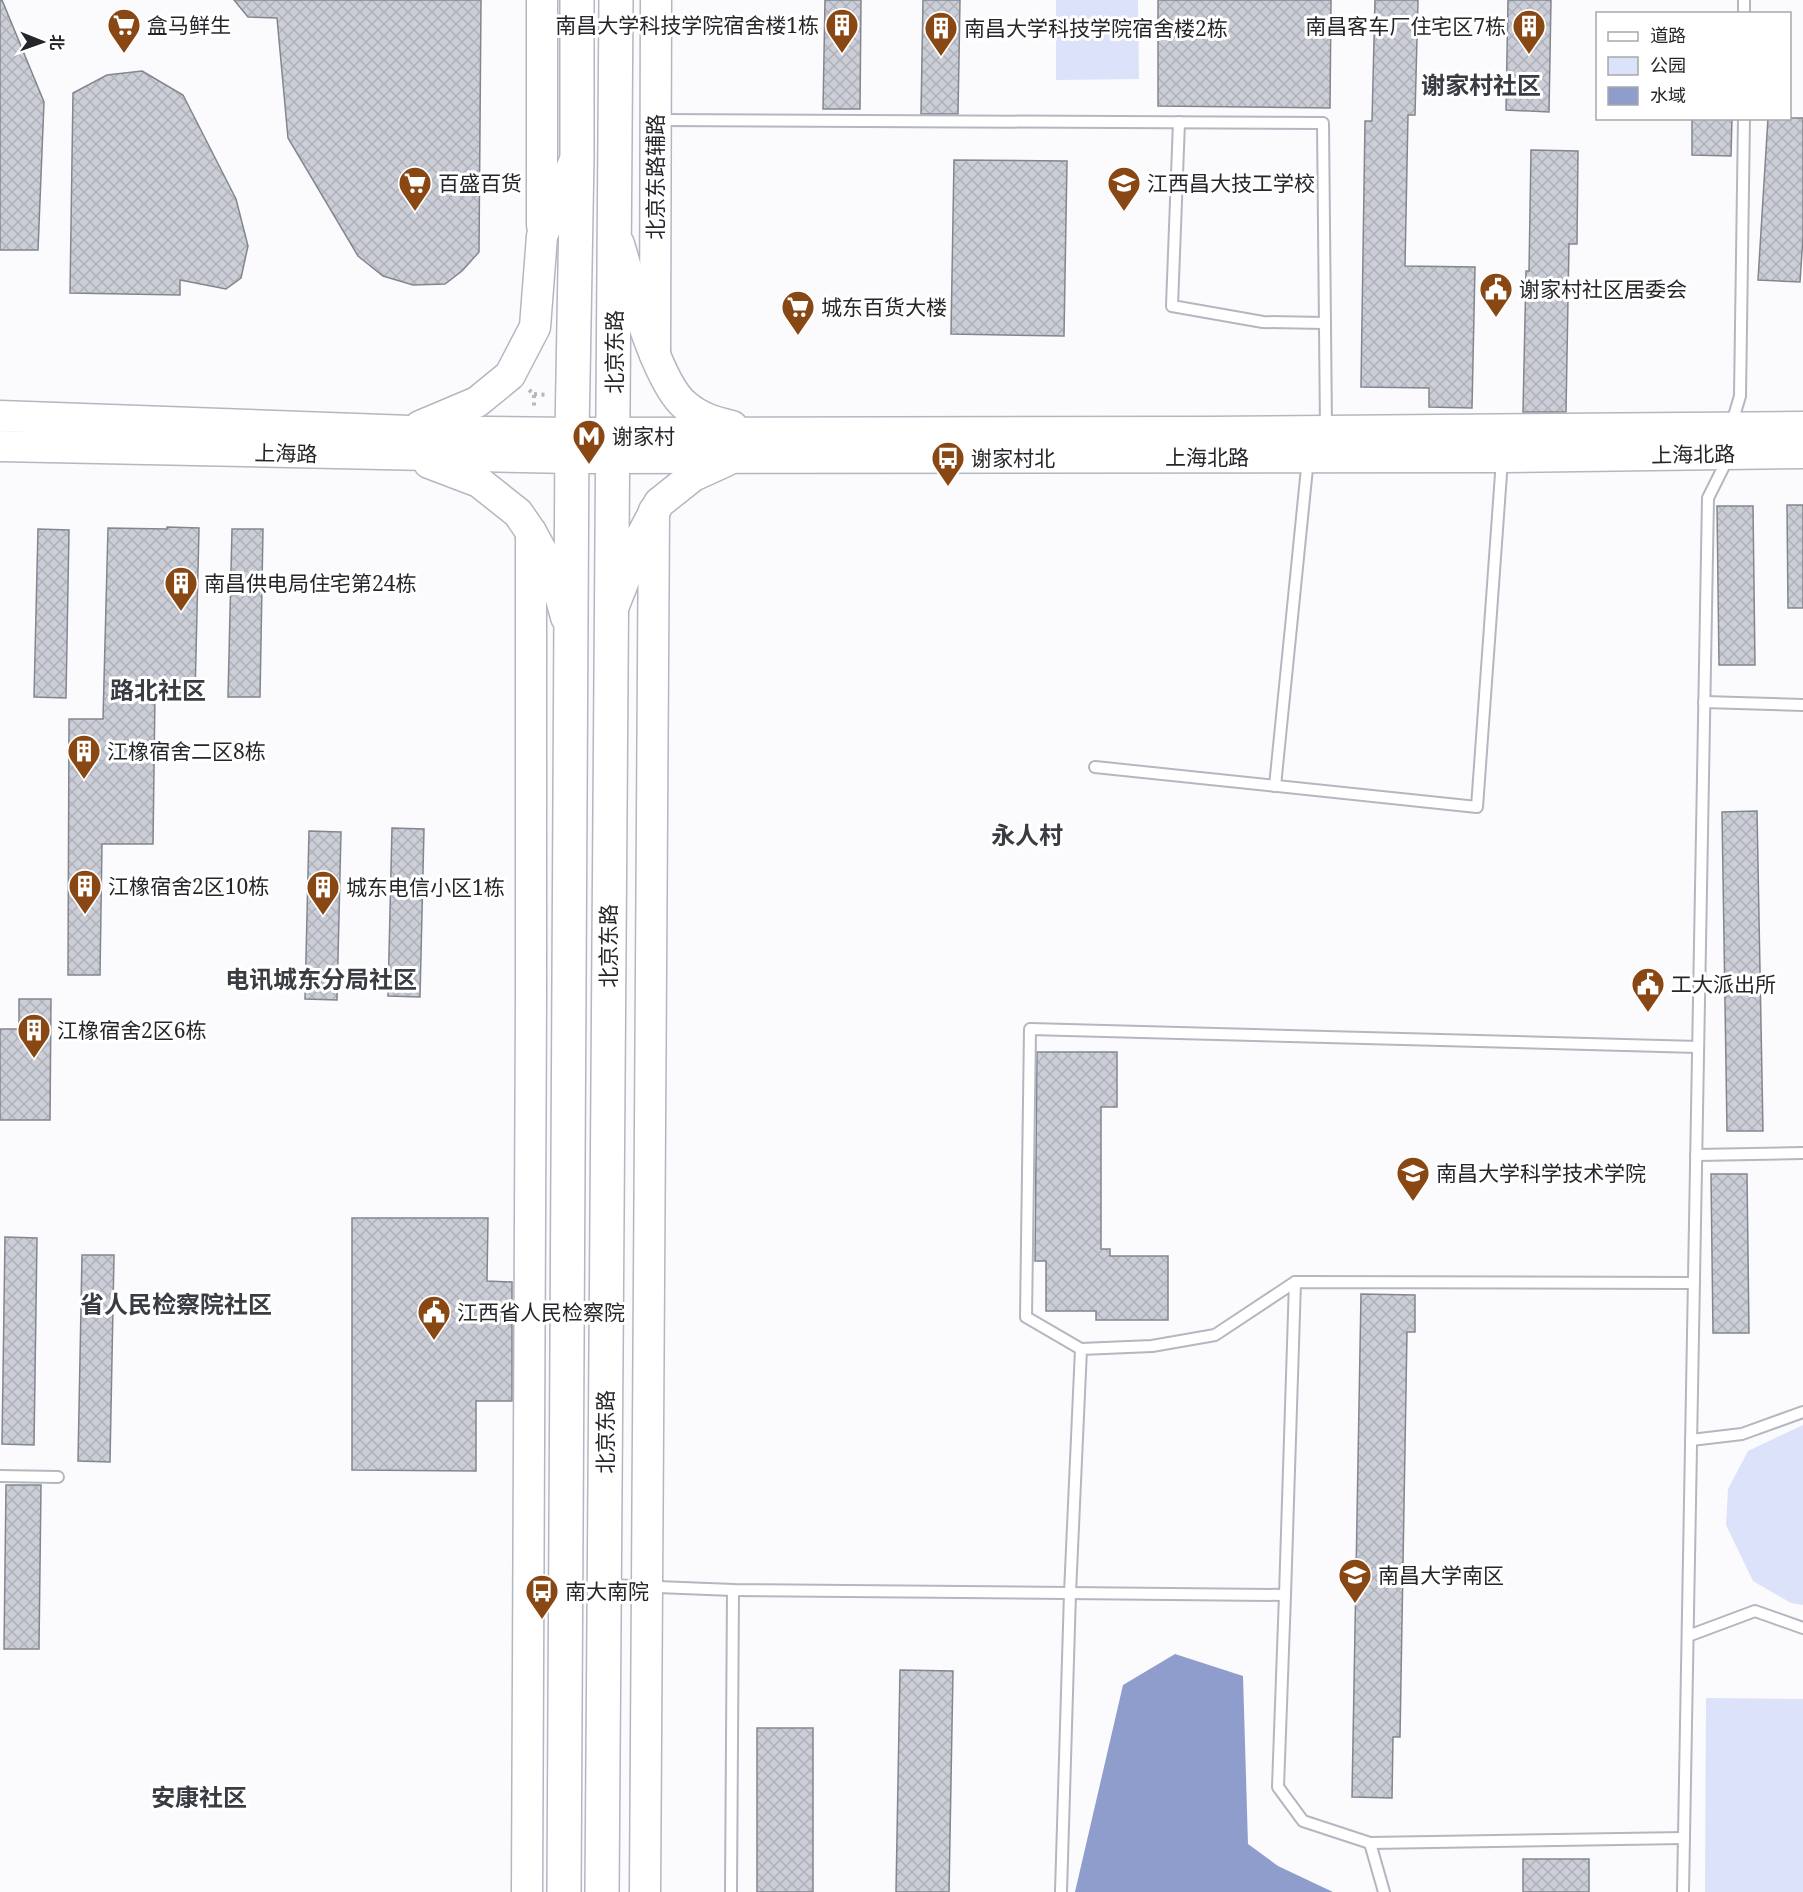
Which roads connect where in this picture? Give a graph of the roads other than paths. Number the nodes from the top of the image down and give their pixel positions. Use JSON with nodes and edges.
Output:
{"nodes":[{"id":1,"x":542,"y":0,"type":"edge"},
{"id":2,"x":577,"y":0,"type":"edge"},
{"id":3,"x":616,"y":0,"type":"edge"},
{"id":4,"x":656,"y":0,"type":"edge"},
{"id":5,"x":656,"y":120,"type":"junction"},
{"id":6,"x":1744,"y":120,"type":"edge"},
{"id":7,"x":1179,"y":122,"type":"junction"},
{"id":8,"x":577,"y":157,"type":"junction"},
{"id":9,"x":615,"y":231,"type":"junction"},
{"id":10,"x":542,"y":236,"type":"junction"},
{"id":11,"x":1325,"y":323,"type":"junction"},
{"id":12,"x":655,"y":355,"type":"junction"},
{"id":13,"x":0,"y":416,"type":"edge"},
{"id":14,"x":1803,"y":427,"type":"edge"},
{"id":15,"x":1326,"y":431,"type":"junction"},
{"id":16,"x":761,"y":433,"type":"junction"},
{"id":17,"x":1730,"y":441,"type":"junction"},
{"id":18,"x":410,"y":443,"type":"junction"},
{"id":19,"x":0,"y":446,"type":"edge"},
{"id":20,"x":572,"y":446,"type":"junction"},
{"id":21,"x":612,"y":446,"type":"junction"},
{"id":22,"x":1803,"y":453,"type":"edge"},
{"id":23,"x":1308,"y":457,"type":"junction"},
{"id":24,"x":1502,"y":457,"type":"junction"},
{"id":25,"x":733,"y":458,"type":"junction"},
{"id":26,"x":654,"y":511,"type":"junction"},
{"id":27,"x":531,"y":532,"type":"junction"},
{"id":28,"x":610,"y":617,"type":"junction"},
{"id":29,"x":571,"y":638,"type":"junction"},
{"id":30,"x":1704,"y":702,"type":"junction"},
{"id":31,"x":1803,"y":705,"type":"edge"},
{"id":32,"x":1095,"y":767,"type":"dead end"},
{"id":33,"x":1275,"y":786,"type":"junction"},
{"id":34,"x":1698,"y":1047,"type":"junction"},
{"id":35,"x":1803,"y":1153,"type":"edge"},
{"id":36,"x":1696,"y":1155,"type":"junction"},
{"id":37,"x":1295,"y":1282,"type":"junction"},
{"id":38,"x":1694,"y":1283,"type":"junction"},
{"id":39,"x":1081,"y":1349,"type":"junction"},
{"id":40,"x":1803,"y":1412,"type":"edge"},
{"id":41,"x":1691,"y":1440,"type":"junction"},
{"id":42,"x":0,"y":1476,"type":"edge"},
{"id":43,"x":58,"y":1477,"type":"dead end"},
{"id":44,"x":604,"y":1585,"type":"junction"},
{"id":45,"x":647,"y":1586,"type":"junction"},
{"id":46,"x":733,"y":1590,"type":"junction"},
{"id":47,"x":1070,"y":1593,"type":"junction"},
{"id":48,"x":1285,"y":1595,"type":"junction"},
{"id":49,"x":1803,"y":1628,"type":"edge"},
{"id":50,"x":1688,"y":1636,"type":"junction"},
{"id":51,"x":1684,"y":1838,"type":"junction"},
{"id":52,"x":1370,"y":1843,"type":"junction"},
{"id":53,"x":526,"y":1892,"type":"edge"},
{"id":54,"x":564,"y":1892,"type":"edge"},
{"id":55,"x":602,"y":1892,"type":"edge"},
{"id":56,"x":645,"y":1892,"type":"edge"},
{"id":57,"x":731,"y":1892,"type":"edge"},
{"id":58,"x":1061,"y":1892,"type":"edge"},
{"id":59,"x":1384,"y":1892,"type":"edge"},
{"id":60,"x":1683,"y":1892,"type":"edge"}],
"edges":[{"from":1,"to":10,"type":"main road"},
{"from":2,"to":8,"type":"main road","name":"北京东路"},
{"from":3,"to":9,"type":"main road","name":"北京东路"},
{"from":4,"to":5,"type":"main road","name":"北京东路辅路"},
{"from":5,"to":7,"type":"lane"},
{"from":5,"to":12,"type":"main road","name":"北京东路辅路"},
{"from":6,"to":17,"type":"lane"},
{"from":7,"to":11,"type":"lane"},
{"from":7,"to":11,"type":"lane"},
{"from":8,"to":10,"type":"main road"},
{"from":8,"to":20,"type":"main road","name":"北京东路"},
{"from":9,"to":12,"type":"main road"},
{"from":9,"to":21,"type":"main road","name":"北京东路"},
{"from":10,"to":18,"type":"main road"},
{"from":11,"to":15,"type":"lane"},
{"from":12,"to":16,"type":"main road"},
{"from":13,"to":18,"type":"main road","name":"上海路"},
{"from":14,"to":17,"type":"main road","name":"上海北路"},
{"from":15,"to":16,"type":"main road","name":"上海北路"},
{"from":15,"to":17,"type":"main road","name":"上海北路"},
{"from":16,"to":21,"type":"main road","name":"上海北路"},
{"from":17,"to":22,"type":"main road","name":"上海北路"},
{"from":17,"to":24,"type":"main road","name":"上海北路"},
{"from":17,"to":30,"type":"lane"},
{"from":18,"to":19,"type":"main road","name":"上海路"},
{"from":18,"to":20,"type":"main road","name":"上海路"},
{"from":18,"to":27,"type":"main road"},
{"from":20,"to":21,"type":"main road","name":"上海路"},
{"from":20,"to":29,"type":"main road","name":"北京东路"},
{"from":21,"to":25,"type":"main road","name":"上海北路"},
{"from":21,"to":28,"type":"main road","name":"北京东路"},
{"from":23,"to":24,"type":"main road","name":"上海北路"},
{"from":23,"to":25,"type":"main road","name":"上海北路"},
{"from":23,"to":33,"type":"lane"},
{"from":24,"to":33,"type":"lane"},
{"from":25,"to":26,"type":"main road"},
{"from":26,"to":28,"type":"main road"},
{"from":26,"to":45,"type":"main road","name":"北京东路"},
{"from":27,"to":29,"type":"main road"},
{"from":27,"to":53,"type":"main road"},
{"from":28,"to":44,"type":"main road","name":"北京东路"},
{"from":29,"to":54,"type":"main road","name":"北京东路"},
{"from":30,"to":31,"type":"lane"},
{"from":30,"to":34,"type":"lane"},
{"from":32,"to":33,"type":"lane"},
{"from":34,"to":36,"type":"lane"},
{"from":34,"to":39,"type":"lane"},
{"from":35,"to":36,"type":"lane"},
{"from":36,"to":38,"type":"lane"},
{"from":37,"to":38,"type":"lane"},
{"from":37,"to":39,"type":"lane"},
{"from":37,"to":48,"type":"lane"},
{"from":38,"to":41,"type":"lane"},
{"from":39,"to":47,"type":"lane"},
{"from":40,"to":41,"type":"lane"},
{"from":41,"to":50,"type":"lane"},
{"from":42,"to":43,"type":"lane"},
{"from":44,"to":45,"type":"lane"},
{"from":44,"to":55,"type":"main road","name":"北京东路"},
{"from":45,"to":46,"type":"lane"},
{"from":45,"to":56,"type":"main road","name":"北京东路"},
{"from":46,"to":47,"type":"lane"},
{"from":46,"to":57,"type":"lane"},
{"from":47,"to":48,"type":"lane"},
{"from":47,"to":58,"type":"lane"},
{"from":48,"to":52,"type":"lane"},
{"from":49,"to":50,"type":"lane"},
{"from":50,"to":51,"type":"lane"},
{"from":51,"to":52,"type":"lane"},
{"from":51,"to":60,"type":"lane"},
{"from":52,"to":59,"type":"lane"}]}
